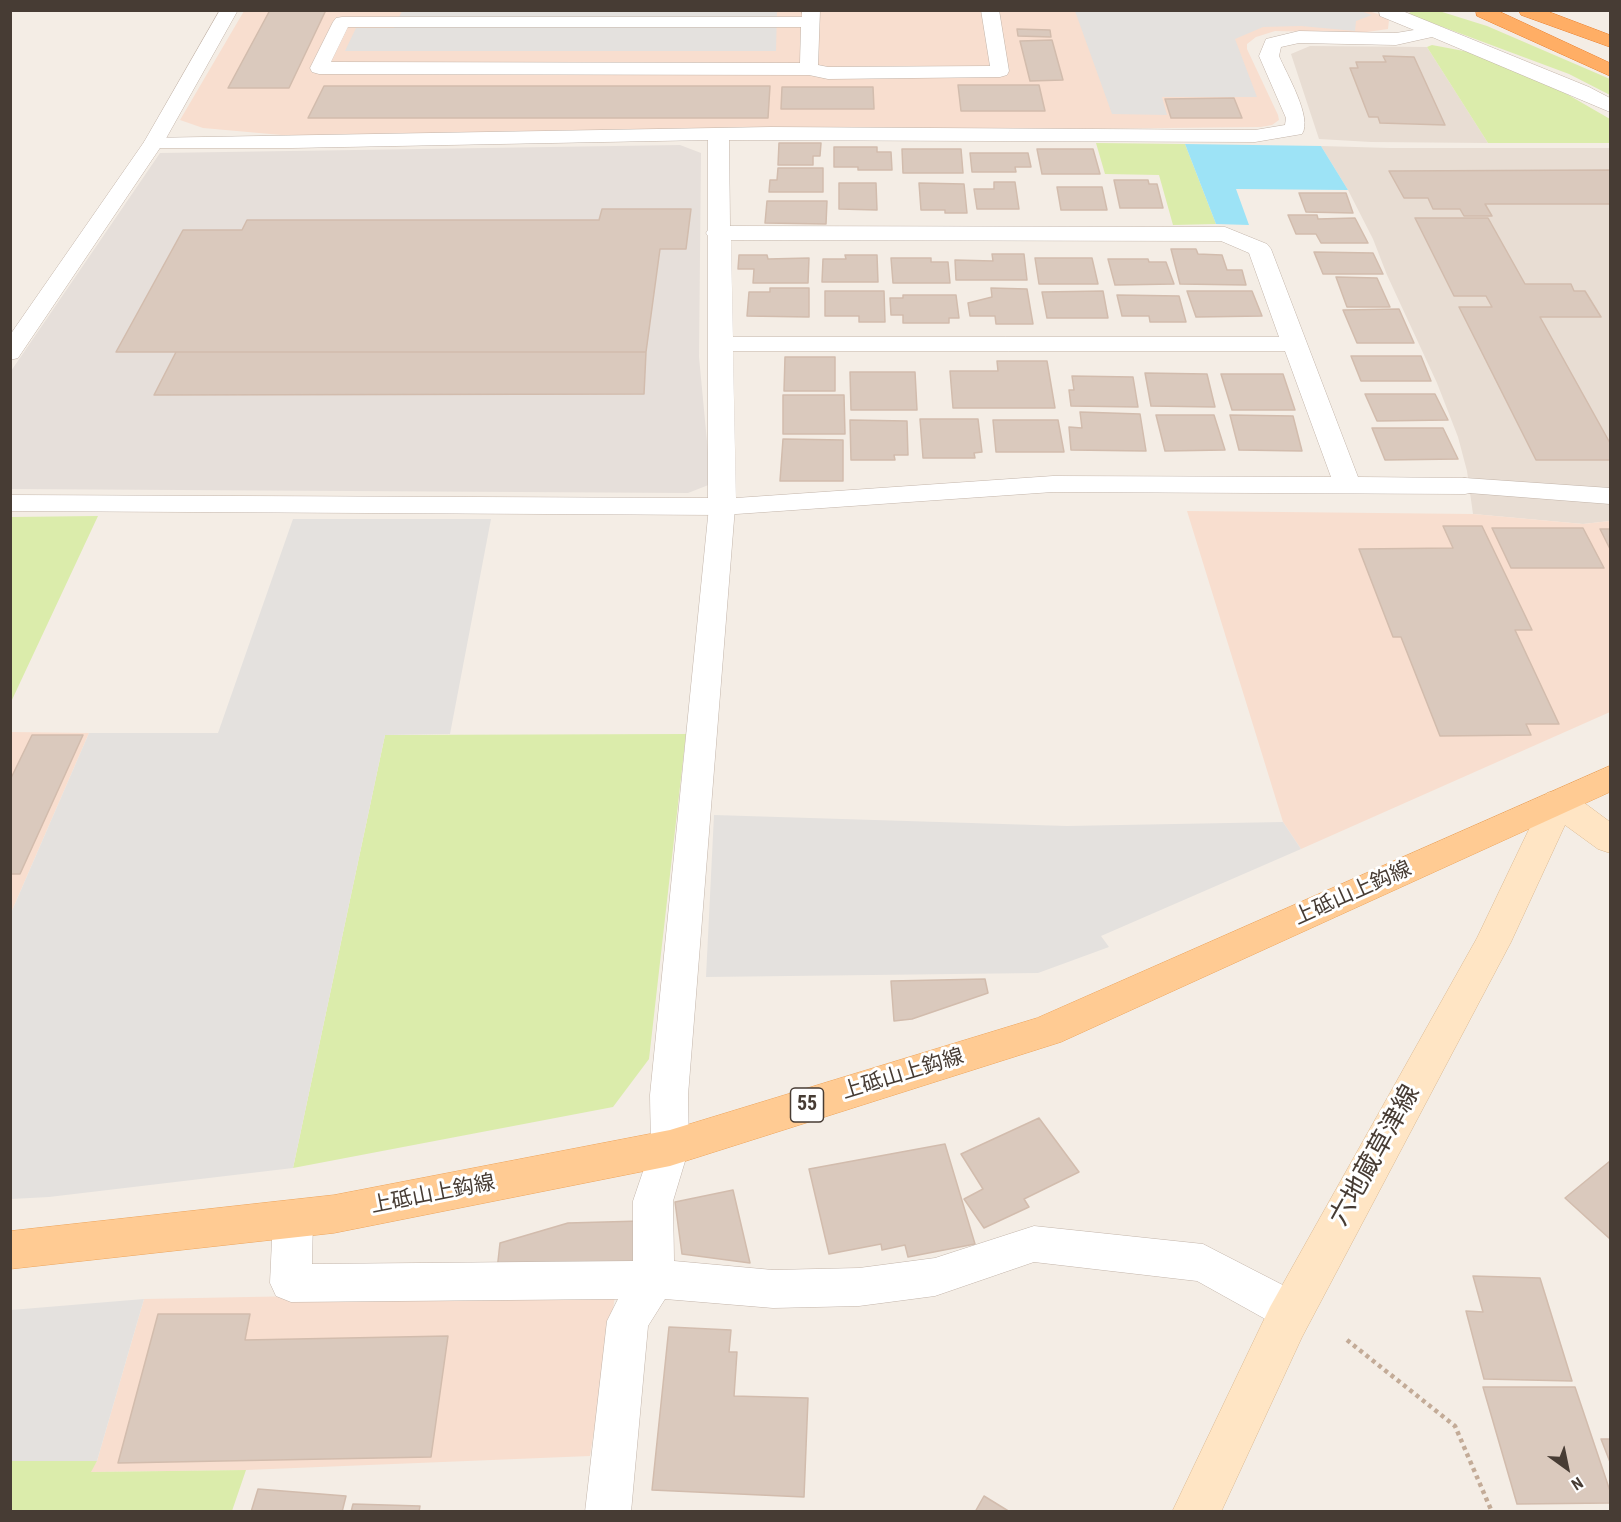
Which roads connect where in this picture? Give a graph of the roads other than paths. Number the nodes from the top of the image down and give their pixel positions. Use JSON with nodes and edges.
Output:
{"nodes":[{"id":1,"x":230,"y":10,"type":"edge"},
{"id":2,"x":990,"y":10,"type":"edge"},
{"id":3,"x":1526,"y":10,"type":"edge"},
{"id":4,"x":1386,"y":11,"type":"edge"},
{"id":5,"x":1483,"y":11,"type":"edge"},
{"id":6,"x":810,"y":16,"type":"edge"},
{"id":7,"x":1434,"y":31,"type":"junction"},
{"id":8,"x":1611,"y":41,"type":"edge"},
{"id":9,"x":1611,"y":53,"type":"edge"},
{"id":10,"x":809,"y":69,"type":"junction"},
{"id":11,"x":1611,"y":70,"type":"edge"},
{"id":12,"x":1611,"y":106,"type":"edge"},
{"id":13,"x":718,"y":135,"type":"junction"},
{"id":14,"x":154,"y":142,"type":"junction"},
{"id":15,"x":717,"y":233,"type":"junction"},
{"id":16,"x":720,"y":344,"type":"junction"},
{"id":17,"x":1293,"y":344,"type":"junction"},
{"id":18,"x":10,"y":353,"type":"edge"},
{"id":19,"x":1348,"y":486,"type":"junction"},
{"id":20,"x":1465,"y":486,"type":"joint"},
{"id":21,"x":1611,"y":495,"type":"edge"},
{"id":22,"x":10,"y":503,"type":"edge"},
{"id":23,"x":722,"y":507,"type":"junction"},
{"id":24,"x":1611,"y":778,"type":"edge"},
{"id":25,"x":1559,"y":801,"type":"junction"},
{"id":26,"x":1611,"y":840,"type":"edge"},
{"id":27,"x":670,"y":1148,"type":"junction"},
{"id":28,"x":293,"y":1219,"type":"junction"},
{"id":29,"x":10,"y":1251,"type":"edge"},
{"id":30,"x":654,"y":1280,"type":"junction"},
{"id":31,"x":1291,"y":1311,"type":"junction"},
{"id":32,"x":608,"y":1512,"type":"edge"},
{"id":33,"x":1196,"y":1512,"type":"edge"}],
"edges":[{"from":1,"to":14,"type":"lane"},
{"from":2,"to":10,"type":"lane"},
{"from":3,"to":8,"type":"highway"},
{"from":4,"to":7,"type":"street"},
{"from":5,"to":9,"type":"highway"},
{"from":5,"to":11,"type":"highway"},
{"from":6,"to":10,"type":"lane"},
{"from":6,"to":10,"type":"lane"},
{"from":7,"to":12,"type":"street"},
{"from":7,"to":13,"type":"street"},
{"from":13,"to":14,"type":"street"},
{"from":13,"to":15,"type":"street"},
{"from":14,"to":18,"type":"lane"},
{"from":15,"to":16,"type":"street"},
{"from":15,"to":17,"type":"street"},
{"from":16,"to":17,"type":"street"},
{"from":16,"to":23,"type":"street"},
{"from":17,"to":19,"type":"street"},
{"from":19,"to":20,"type":"street"},
{"from":19,"to":23,"type":"street"},
{"from":20,"to":21,"type":"lane"},
{"from":22,"to":23,"type":"street"},
{"from":23,"to":27,"type":"lane"},
{"from":24,"to":25,"type":"main road","name":"上砥山上鈎線","number":"55"},
{"from":25,"to":26,"type":"main road"},
{"from":25,"to":27,"type":"main road","name":"上砥山上鈎線","number":"55"},
{"from":25,"to":31,"type":"main road","name":"六地蔵草津線"},
{"from":27,"to":28,"type":"main road","name":"上砥山上鈎線","number":"55"},
{"from":27,"to":30,"type":"lane"},
{"from":28,"to":29,"type":"main road","name":"上砥山上鈎線","number":"55"},
{"from":28,"to":30,"type":"lane"},
{"from":30,"to":31,"type":"lane"},
{"from":30,"to":32,"type":"lane"},
{"from":31,"to":33,"type":"main road","name":"六地蔵草津線"}]}
